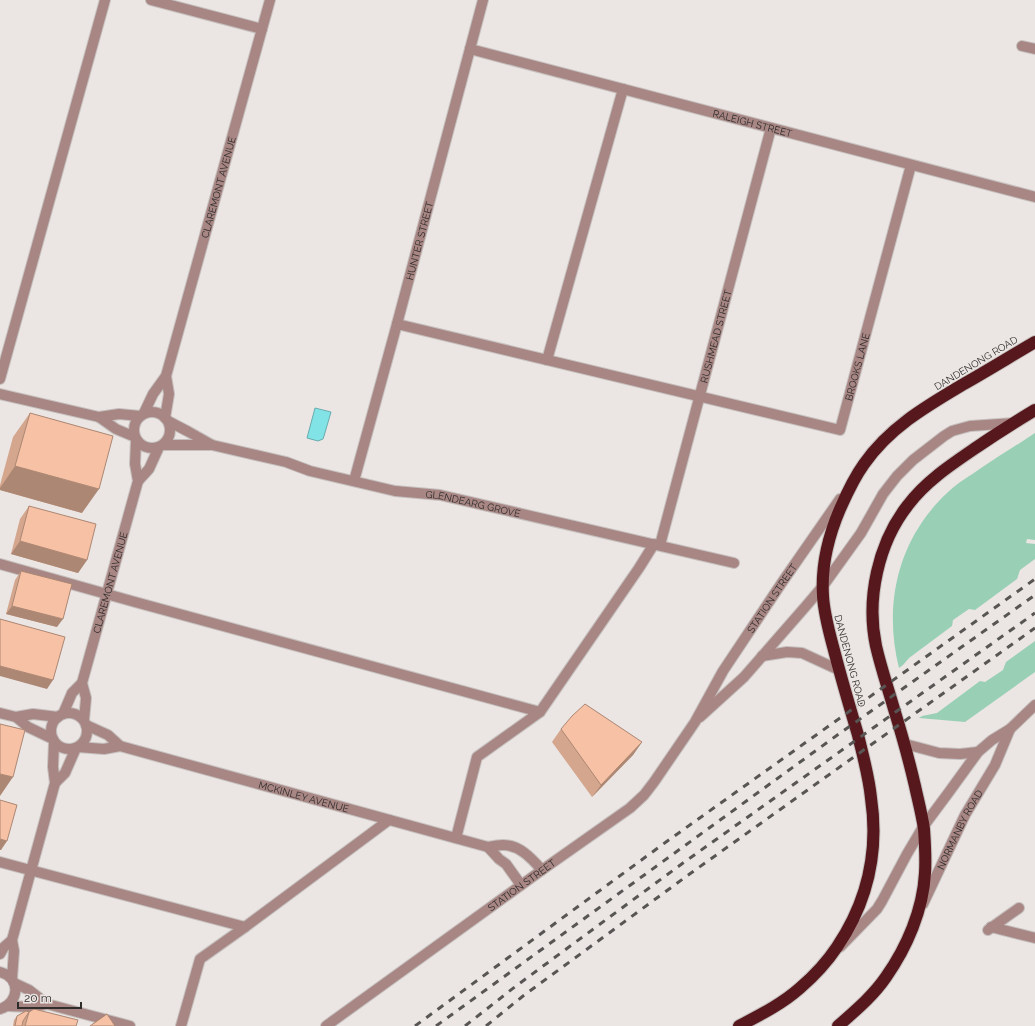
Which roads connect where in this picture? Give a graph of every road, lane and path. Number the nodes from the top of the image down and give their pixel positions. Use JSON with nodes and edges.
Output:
{"nodes":[{"id":1,"x":105,"y":0,"type":"edge"},
{"id":2,"x":151,"y":0,"type":"edge"},
{"id":3,"x":270,"y":0,"type":"edge"},
{"id":4,"x":483,"y":0,"type":"edge"},
{"id":5,"x":262,"y":29,"type":"junction"},
{"id":6,"x":1022,"y":46,"type":"dead end"},
{"id":7,"x":470,"y":49,"type":"junction"},
{"id":8,"x":1035,"y":49,"type":"edge"},
{"id":9,"x":623,"y":89,"type":"junction"},
{"id":10,"x":771,"y":128,"type":"junction"},
{"id":11,"x":911,"y":165,"type":"junction"},
{"id":12,"x":1035,"y":197,"type":"edge"},
{"id":13,"x":397,"y":324,"type":"junction"},
{"id":14,"x":1035,"y":342,"type":"edge"},
{"id":15,"x":547,"y":360,"type":"junction"},
{"id":16,"x":166,"y":376,"type":"junction"},
{"id":17,"x":0,"y":379,"type":"edge"},
{"id":18,"x":0,"y":394,"type":"edge"},
{"id":19,"x":700,"y":396,"type":"junction"},
{"id":20,"x":1035,"y":410,"type":"edge"},
{"id":21,"x":142,"y":415,"type":"junction"},
{"id":22,"x":99,"y":417,"type":"junction"},
{"id":23,"x":166,"y":419,"type":"junction"},
{"id":24,"x":1014,"y":423,"type":"junction"},
{"id":25,"x":135,"y":438,"type":"junction"},
{"id":26,"x":212,"y":444,"type":"junction"},
{"id":27,"x":161,"y":446,"type":"junction"},
{"id":28,"x":855,"y":478,"type":"junction"},
{"id":29,"x":138,"y":481,"type":"junction"},
{"id":30,"x":354,"y":481,"type":"junction"},
{"id":31,"x":657,"y":544,"type":"junction"},
{"id":32,"x":734,"y":563,"type":"dead end"},
{"id":33,"x":0,"y":564,"type":"edge"},
{"id":34,"x":823,"y":586,"type":"junction"},
{"id":35,"x":107,"y":593,"type":"junction"},
{"id":36,"x":762,"y":656,"type":"junction"},
{"id":37,"x":839,"y":670,"type":"junction"},
{"id":38,"x":82,"y":683,"type":"junction"},
{"id":39,"x":1035,"y":705,"type":"edge"},
{"id":40,"x":0,"y":712,"type":"edge"},
{"id":41,"x":540,"y":712,"type":"junction"},
{"id":42,"x":60,"y":716,"type":"junction"},
{"id":43,"x":16,"y":717,"type":"junction"},
{"id":44,"x":695,"y":722,"type":"junction"},
{"id":45,"x":85,"y":723,"type":"junction"},
{"id":46,"x":1010,"y":729,"type":"junction"},
{"id":47,"x":54,"y":740,"type":"junction"},
{"id":48,"x":905,"y":744,"type":"junction"},
{"id":49,"x":120,"y":746,"type":"junction"},
{"id":50,"x":77,"y":747,"type":"junction"},
{"id":51,"x":978,"y":752,"type":"junction"},
{"id":52,"x":55,"y":783,"type":"junction"},
{"id":53,"x":389,"y":820,"type":"junction"},
{"id":54,"x":924,"y":827,"type":"junction"},
{"id":55,"x":456,"y":838,"type":"junction"},
{"id":56,"x":488,"y":847,"type":"junction"},
{"id":57,"x":0,"y":862,"type":"edge"},
{"id":58,"x":542,"y":870,"type":"junction"},
{"id":59,"x":31,"y":871,"type":"junction"},
{"id":60,"x":521,"y":885,"type":"junction"},
{"id":61,"x":1019,"y":908,"type":"dead end"},
{"id":62,"x":245,"y":927,"type":"junction"},
{"id":63,"x":911,"y":931,"type":"junction"},
{"id":64,"x":1035,"y":938,"type":"edge"},
{"id":65,"x":12,"y":940,"type":"junction"},
{"id":66,"x":0,"y":954,"type":"edge"},
{"id":67,"x":825,"y":963,"type":"junction"},
{"id":68,"x":0,"y":972,"type":"edge"},
{"id":69,"x":13,"y":981,"type":"junction"},
{"id":70,"x":47,"y":1004,"type":"junction"},
{"id":71,"x":4,"y":1007,"type":"edge"},
{"id":72,"x":0,"y":1018,"type":"edge"},
{"id":73,"x":130,"y":1026,"type":"edge"},
{"id":74,"x":181,"y":1026,"type":"edge"},
{"id":75,"x":326,"y":1026,"type":"edge"},
{"id":76,"x":739,"y":1026,"type":"edge"},
{"id":77,"x":838,"y":1026,"type":"edge"}],
"edges":[{"from":1,"to":17,"type":"street"},
{"from":2,"to":5,"type":"street"},
{"from":3,"to":5,"type":"street","name":"CLAREMONT AVENUE"},
{"from":4,"to":7,"type":"street","name":"HUNTER STREET"},
{"from":5,"to":16,"type":"street","name":"CLAREMONT AVENUE"},
{"from":6,"to":8,"type":"street"},
{"from":7,"to":9,"type":"street","name":"RALEIGH STREET"},
{"from":7,"to":13,"type":"street","name":"HUNTER STREET"},
{"from":9,"to":10,"type":"street","name":"RALEIGH STREET"},
{"from":9,"to":15,"type":"street"},
{"from":10,"to":11,"type":"street","name":"RALEIGH STREET"},
{"from":10,"to":19,"type":"street","name":"RUSHMEAD STREET"},
{"from":11,"to":12,"type":"street","name":"RALEIGH STREET"},
{"from":11,"to":19,"type":"street","name":"BROOKS LANE"},
{"from":13,"to":15,"type":"street"},
{"from":13,"to":30,"type":"street","name":"HUNTER STREET"},
{"from":14,"to":28,"type":"highway","name":"DANDENONG ROAD"},
{"from":15,"to":19,"type":"street"},
{"from":16,"to":21,"type":"street","name":"CLAREMONT AVENUE"},
{"from":16,"to":23,"type":"street","name":"CLAREMONT AVENUE"},
{"from":18,"to":22,"type":"street"},
{"from":19,"to":31,"type":"street","name":"RUSHMEAD STREET"},
{"from":20,"to":24,"type":"highway"},
{"from":21,"to":22,"type":"street"},
{"from":21,"to":23,"type":"street"},
{"from":21,"to":25,"type":"street"},
{"from":22,"to":25,"type":"street"},
{"from":23,"to":26,"type":"street","name":"GLENDEARG GROVE"},
{"from":23,"to":27,"type":"street"},
{"from":24,"to":34,"type":"street","name":"STATION STREET"},
{"from":24,"to":48,"type":"highway"},
{"from":25,"to":27,"type":"street"},
{"from":25,"to":29,"type":"street","name":"CLAREMONT AVENUE"},
{"from":26,"to":27,"type":"street","name":"GLENDEARG GROVE"},
{"from":26,"to":30,"type":"street","name":"GLENDEARG GROVE"},
{"from":27,"to":29,"type":"street","name":"CLAREMONT AVENUE"},
{"from":28,"to":34,"type":"highway","name":"DANDENONG ROAD"},
{"from":28,"to":44,"type":"street","name":"STATION STREET"},
{"from":29,"to":35,"type":"street","name":"CLAREMONT AVENUE"},
{"from":30,"to":31,"type":"street","name":"GLENDEARG GROVE"},
{"from":31,"to":32,"type":"street","name":"GLENDEARG GROVE"},
{"from":31,"to":41,"type":"street","name":"RUSHMEAD STREET"},
{"from":33,"to":35,"type":"street"},
{"from":34,"to":36,"type":"street","name":"STATION STREET"},
{"from":34,"to":37,"type":"highway","name":"DANDENONG ROAD"},
{"from":35,"to":38,"type":"street","name":"CLAREMONT AVENUE"},
{"from":35,"to":41,"type":"street"},
{"from":36,"to":37,"type":"street"},
{"from":36,"to":44,"type":"street","name":"STATION STREET"},
{"from":37,"to":67,"type":"highway","name":"DANDENONG ROAD"},
{"from":38,"to":42,"type":"street","name":"CLAREMONT AVENUE"},
{"from":38,"to":45,"type":"street","name":"CLAREMONT AVENUE"},
{"from":39,"to":46,"type":"street","name":"NORMANBY ROAD"},
{"from":40,"to":43,"type":"street"},
{"from":41,"to":55,"type":"street","name":"RUSHMEAD STREET"},
{"from":42,"to":43,"type":"street"},
{"from":42,"to":45,"type":"street"},
{"from":42,"to":47,"type":"street"},
{"from":43,"to":47,"type":"street"},
{"from":44,"to":58,"type":"street","name":"STATION STREET"},
{"from":45,"to":49,"type":"street","name":"MCKINLEY AVENUE"},
{"from":45,"to":50,"type":"street"},
{"from":46,"to":51,"type":"street","name":"NORMANBY ROAD"},
{"from":46,"to":63,"type":"street","name":"NORMANBY ROAD"},
{"from":47,"to":50,"type":"street"},
{"from":47,"to":52,"type":"street"},
{"from":48,"to":51,"type":"street"},
{"from":48,"to":54,"type":"highway"},
{"from":49,"to":50,"type":"street","name":"MCKINLEY AVENUE"},
{"from":49,"to":53,"type":"street","name":"MCKINLEY AVENUE"},
{"from":50,"to":52,"type":"street"},
{"from":51,"to":54,"type":"street","name":"NORMANBY ROAD"},
{"from":52,"to":59,"type":"street"},
{"from":53,"to":55,"type":"street","name":"MCKINLEY AVENUE"},
{"from":53,"to":62,"type":"street"},
{"from":54,"to":63,"type":"highway"},
{"from":54,"to":67,"type":"street","name":"NORMANBY ROAD"},
{"from":55,"to":56,"type":"street","name":"MCKINLEY AVENUE"},
{"from":56,"to":58,"type":"street","name":"MCKINLEY AVENUE"},
{"from":56,"to":60,"type":"street","name":"MCKINLEY AVENUE"},
{"from":57,"to":59,"type":"street"},
{"from":58,"to":60,"type":"street","name":"STATION STREET"},
{"from":59,"to":62,"type":"street"},
{"from":59,"to":65,"type":"street"},
{"from":60,"to":75,"type":"street","name":"STATION STREET"},
{"from":61,"to":64,"type":"street"},
{"from":62,"to":74,"type":"street"},
{"from":63,"to":77,"type":"highway"},
{"from":65,"to":66,"type":"street"},
{"from":65,"to":69,"type":"street"},
{"from":67,"to":76,"type":"highway","name":"DANDENONG ROAD"},
{"from":68,"to":69,"type":"street"},
{"from":69,"to":70,"type":"street"},
{"from":69,"to":71,"type":"street"},
{"from":70,"to":71,"type":"street"},
{"from":70,"to":73,"type":"street"},
{"from":71,"to":72,"type":"street"}]}
